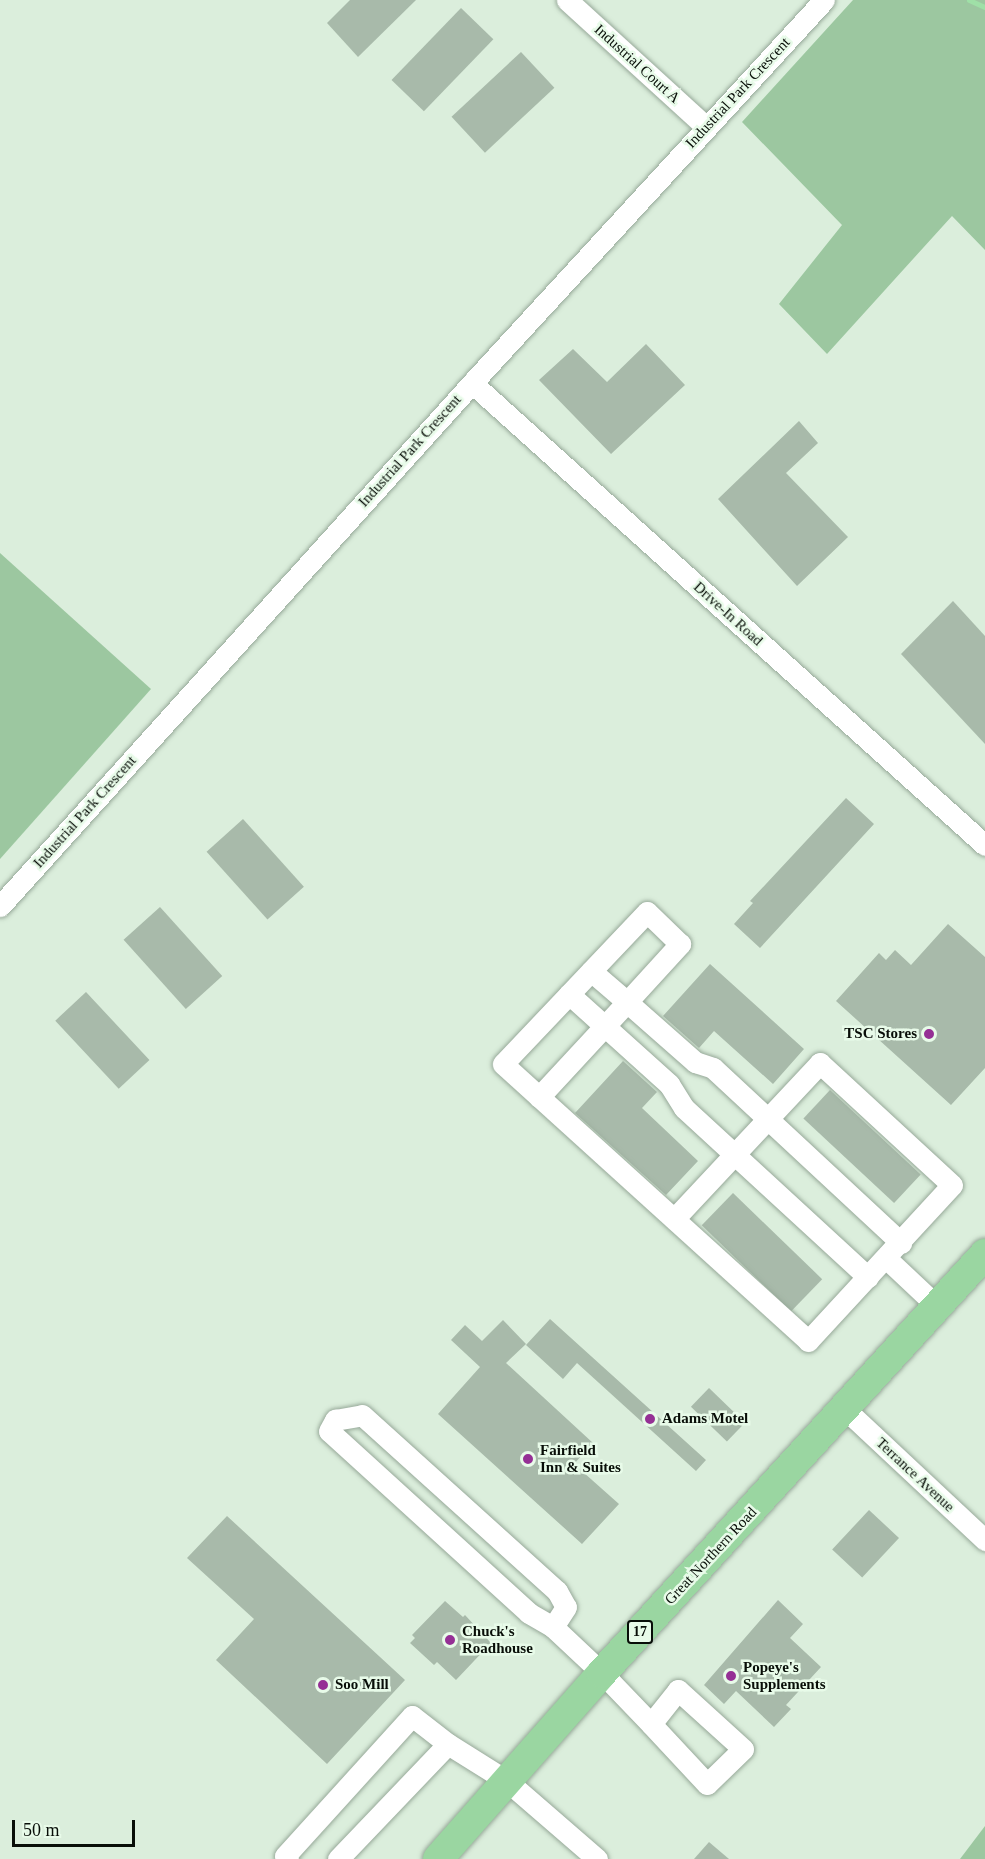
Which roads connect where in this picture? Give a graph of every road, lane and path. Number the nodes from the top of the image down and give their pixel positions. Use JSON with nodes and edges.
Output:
{"nodes":[{"id":1,"x":567,"y":0,"type":"edge"},
{"id":2,"x":824,"y":0,"type":"edge"},
{"id":3,"x":706,"y":127,"type":"junction"},
{"id":4,"x":472,"y":383,"type":"junction"},
{"id":5,"x":985,"y":845,"type":"edge"},
{"id":6,"x":0,"y":906,"type":"edge"},
{"id":7,"x":591,"y":970,"type":"junction"},
{"id":8,"x":569,"y":994,"type":"junction"},
{"id":9,"x":627,"y":1002,"type":"junction"},
{"id":10,"x":604,"y":1026,"type":"junction"},
{"id":11,"x":539,"y":1097,"type":"junction"},
{"id":12,"x":768,"y":1119,"type":"junction"},
{"id":13,"x":735,"y":1155,"type":"junction"},
{"id":14,"x":675,"y":1218,"type":"junction"},
{"id":15,"x":901,"y":1243,"type":"junction"},
{"id":16,"x":985,"y":1254,"type":"edge"},
{"id":17,"x":885,"y":1258,"type":"junction"},
{"id":18,"x":868,"y":1277,"type":"junction"},
{"id":19,"x":938,"y":1307,"type":"junction"},
{"id":20,"x":845,"y":1409,"type":"junction"},
{"id":21,"x":985,"y":1540,"type":"edge"},
{"id":22,"x":553,"y":1627,"type":"junction"},
{"id":23,"x":603,"y":1673,"type":"junction"},
{"id":24,"x":651,"y":1724,"type":"dead end"},
{"id":25,"x":448,"y":1744,"type":"junction"},
{"id":26,"x":507,"y":1781,"type":"junction"},
{"id":27,"x":441,"y":1858,"type":"edge"},
{"id":28,"x":288,"y":1859,"type":"edge"},
{"id":29,"x":338,"y":1859,"type":"edge"},
{"id":30,"x":597,"y":1859,"type":"edge"}],
"edges":[{"from":1,"to":3,"type":"street","name":"Industrial Court A"},
{"from":2,"to":3,"type":"street","name":"Industrial Park Crescent"},
{"from":3,"to":4,"type":"street","name":"Industrial Park Crescent"},
{"from":4,"to":5,"type":"street","name":"Drive-In Road"},
{"from":4,"to":6,"type":"street","name":"Industrial Park Crescent"},
{"from":7,"to":8,"type":"street"},
{"from":7,"to":9,"type":"street"},
{"from":7,"to":9,"type":"street"},
{"from":8,"to":10,"type":"street"},
{"from":8,"to":11,"type":"street"},
{"from":9,"to":10,"type":"street"},
{"from":9,"to":12,"type":"street"},
{"from":10,"to":11,"type":"street"},
{"from":10,"to":13,"type":"street"},
{"from":11,"to":14,"type":"street"},
{"from":12,"to":13,"type":"street"},
{"from":12,"to":15,"type":"street"},
{"from":12,"to":15,"type":"street"},
{"from":13,"to":14,"type":"street"},
{"from":13,"to":18,"type":"street"},
{"from":14,"to":18,"type":"street"},
{"from":15,"to":17,"type":"street"},
{"from":16,"to":19,"type":"highway","name":"Great Northern Road","number":"17"},
{"from":17,"to":18,"type":"street"},
{"from":17,"to":19,"type":"street"},
{"from":19,"to":20,"type":"highway","name":"Great Northern Road","number":"17"},
{"from":20,"to":21,"type":"street","name":"Terrance Avenue"},
{"from":20,"to":23,"type":"highway","name":"Great Northern Road","number":"17"},
{"from":22,"to":22,"type":"street"},
{"from":22,"to":23,"type":"street"},
{"from":23,"to":24,"type":"street"},
{"from":23,"to":26,"type":"highway","name":"Great Northern Road","number":"17"},
{"from":25,"to":26,"type":"street"},
{"from":25,"to":28,"type":"street"},
{"from":25,"to":29,"type":"street"},
{"from":26,"to":27,"type":"highway","name":"Great Northern Road","number":"17"},
{"from":26,"to":30,"type":"street"}]}
